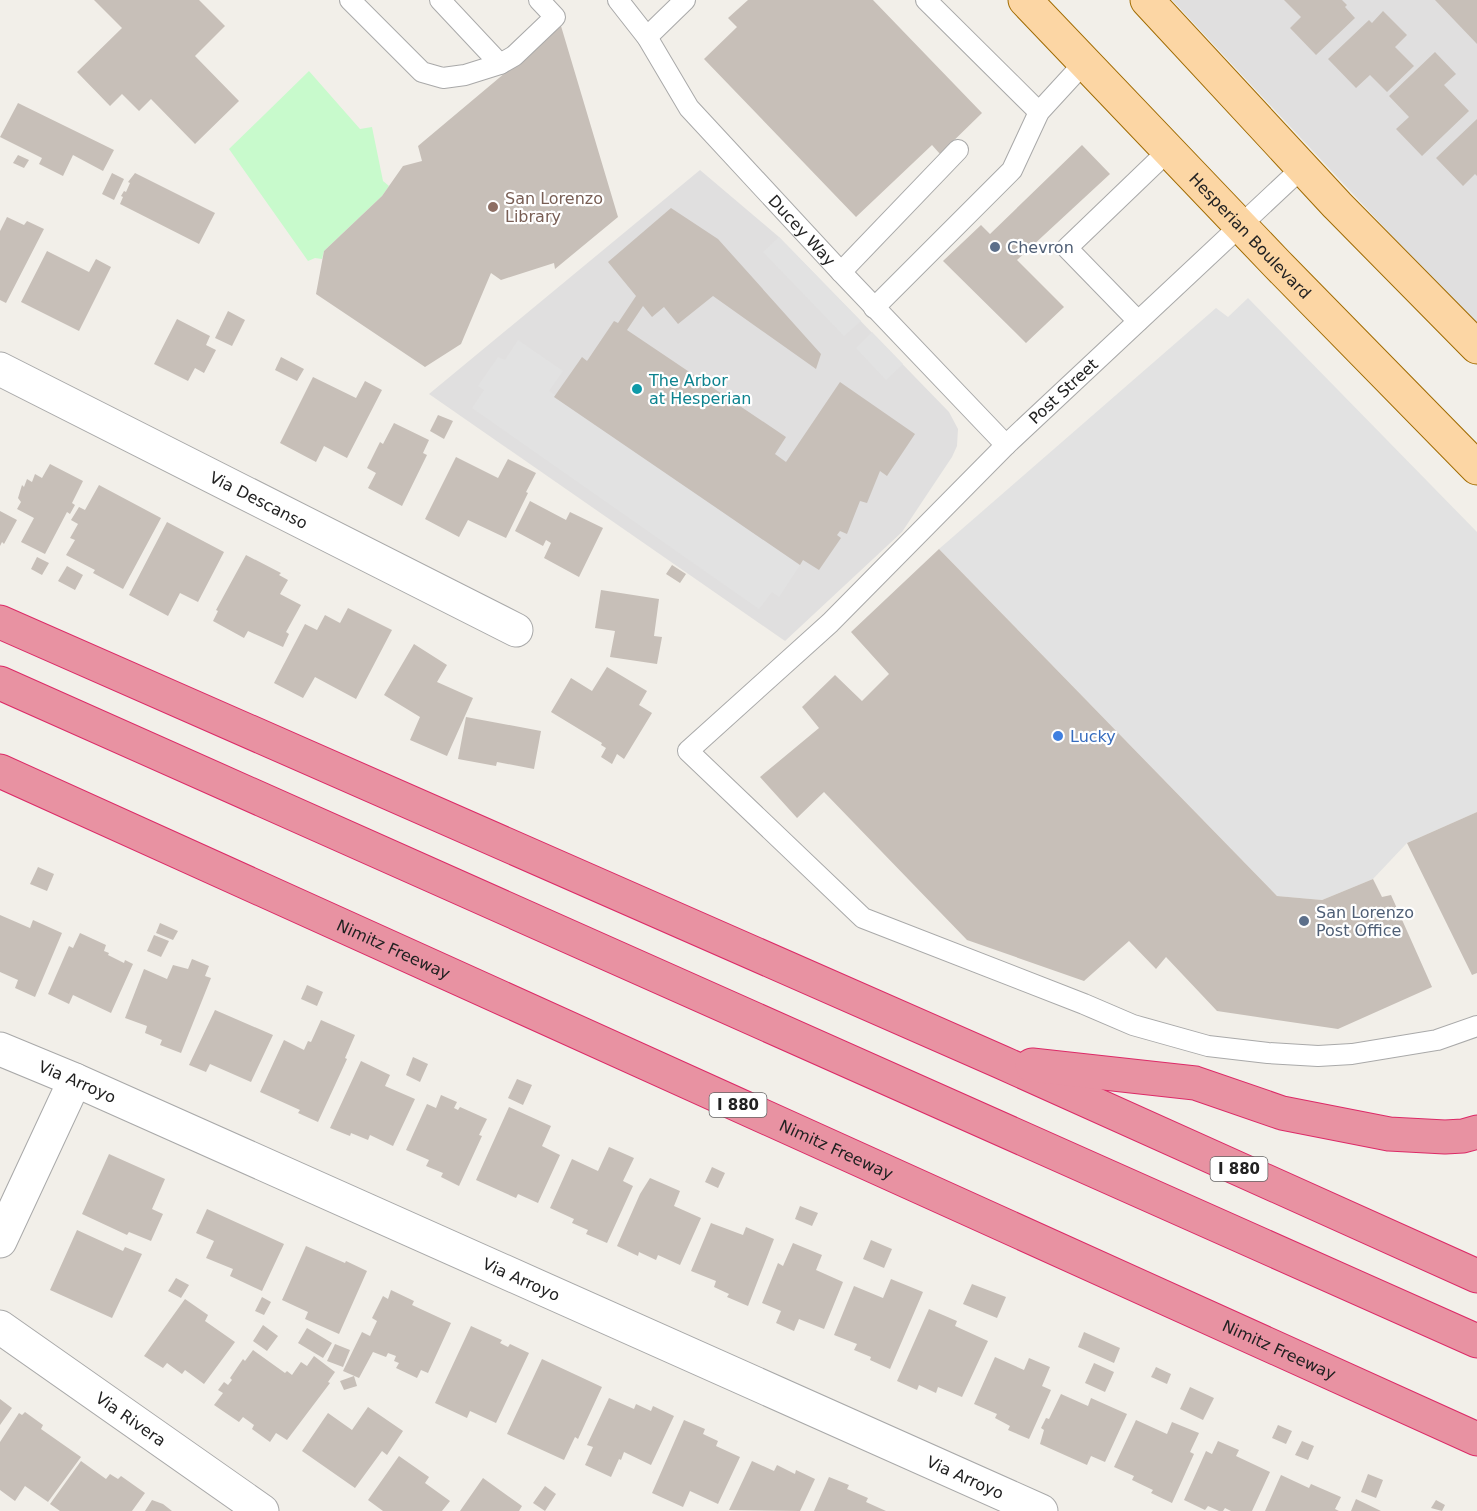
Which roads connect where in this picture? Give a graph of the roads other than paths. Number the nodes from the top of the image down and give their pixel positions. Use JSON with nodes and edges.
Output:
{"nodes":[{"id":1,"x":350,"y":0,"type":"edge"},
{"id":2,"x":440,"y":0,"type":"edge"},
{"id":3,"x":539,"y":0,"type":"edge"},
{"id":4,"x":618,"y":0,"type":"edge"},
{"id":5,"x":685,"y":0,"type":"edge"},
{"id":6,"x":926,"y":0,"type":"edge"},
{"id":7,"x":1025,"y":0,"type":"edge"},
{"id":8,"x":1147,"y":0,"type":"edge"},
{"id":9,"x":647,"y":37,"type":"junction"},
{"id":10,"x":1084,"y":63,"type":"junction"},
{"id":11,"x":500,"y":64,"type":"junction"},
{"id":12,"x":1039,"y":112,"type":"junction"},
{"id":13,"x":958,"y":150,"type":"dead end"},
{"id":14,"x":1169,"y":150,"type":"junction"},
{"id":15,"x":1303,"y":167,"type":"junction"},
{"id":16,"x":1240,"y":225,"type":"junction"},
{"id":17,"x":841,"y":272,"type":"junction"},
{"id":18,"x":874,"y":308,"type":"junction"},
{"id":19,"x":1138,"y":321,"type":"junction"},
{"id":20,"x":1477,"y":347,"type":"edge"},
{"id":21,"x":0,"y":369,"type":"edge"},
{"id":22,"x":1006,"y":445,"type":"junction"},
{"id":23,"x":1477,"y":468,"type":"edge"},
{"id":24,"x":0,"y":622,"type":"edge"},
{"id":25,"x":516,"y":630,"type":"dead end"},
{"id":26,"x":0,"y":683,"type":"edge"},
{"id":27,"x":0,"y":771,"type":"edge"},
{"id":28,"x":1477,"y":1026,"type":"edge"},
{"id":29,"x":0,"y":1049,"type":"edge"},
{"id":30,"x":1001,"y":1062,"type":"junction"},
{"id":31,"x":75,"y":1080,"type":"junction"},
{"id":32,"x":1477,"y":1132,"type":"edge"},
{"id":33,"x":0,"y":1241,"type":"edge"},
{"id":34,"x":1477,"y":1276,"type":"edge"},
{"id":35,"x":0,"y":1327,"type":"edge"},
{"id":36,"x":1477,"y":1341,"type":"edge"},
{"id":37,"x":1477,"y":1439,"type":"edge"},
{"id":38,"x":262,"y":1511,"type":"edge"},
{"id":39,"x":1041,"y":1511,"type":"edge"}],
"edges":[{"from":1,"to":11,"type":"lane"},
{"from":2,"to":11,"type":"lane"},
{"from":3,"to":11,"type":"lane"},
{"from":4,"to":9,"type":"lane","name":"Ducey Way"},
{"from":5,"to":9,"type":"lane"},
{"from":6,"to":12,"type":"lane"},
{"from":7,"to":10,"type":"main road","name":"Hesperian Boulevard"},
{"from":8,"to":15,"type":"main road"},
{"from":9,"to":17,"type":"lane","name":"Ducey Way"},
{"from":10,"to":12,"type":"lane"},
{"from":10,"to":14,"type":"main road","name":"Hesperian Boulevard"},
{"from":12,"to":18,"type":"lane"},
{"from":13,"to":17,"type":"lane"},
{"from":14,"to":16,"type":"main road","name":"Hesperian Boulevard"},
{"from":14,"to":19,"type":"lane"},
{"from":15,"to":16,"type":"lane","name":"Post Street"},
{"from":15,"to":20,"type":"main road"},
{"from":16,"to":19,"type":"lane","name":"Post Street"},
{"from":16,"to":23,"type":"main road","name":"Hesperian Boulevard"},
{"from":17,"to":18,"type":"lane","name":"Ducey Way"},
{"from":18,"to":22,"type":"lane","name":"Ducey Way"},
{"from":19,"to":22,"type":"lane","name":"Post Street"},
{"from":21,"to":25,"type":"street","name":"Via Descanso"},
{"from":22,"to":28,"type":"lane","name":"Post Street"},
{"from":24,"to":30,"type":"highway","number":"I 880"},
{"from":26,"to":36,"type":"highway"},
{"from":27,"to":37,"type":"highway","name":"Nimitz Freeway","number":"I 880"},
{"from":29,"to":31,"type":"street","name":"Via Arroyo"},
{"from":30,"to":32,"type":"highway"},
{"from":30,"to":34,"type":"highway","number":"I 880"},
{"from":31,"to":33,"type":"street"},
{"from":31,"to":39,"type":"street","name":"Via Arroyo"},
{"from":35,"to":38,"type":"street","name":"Via Rivera"}]}
